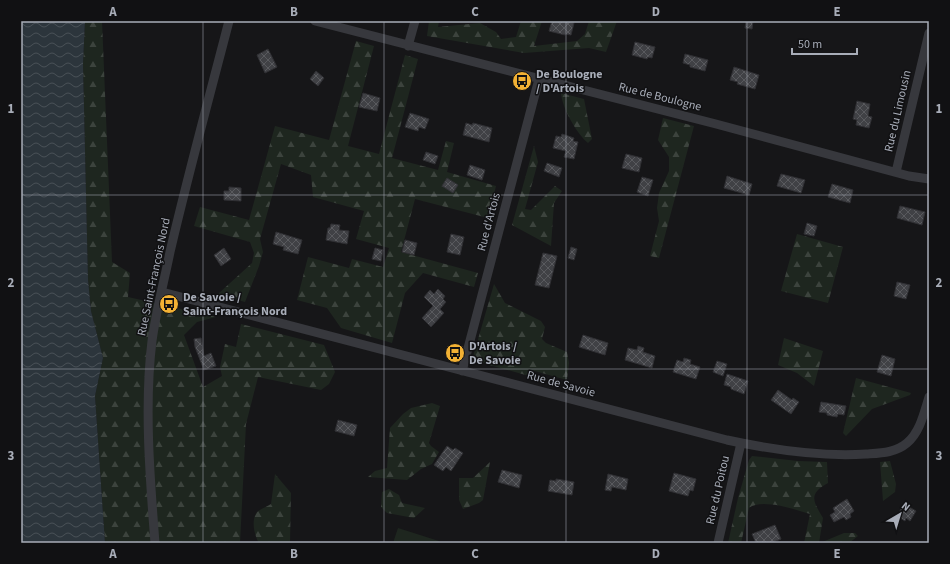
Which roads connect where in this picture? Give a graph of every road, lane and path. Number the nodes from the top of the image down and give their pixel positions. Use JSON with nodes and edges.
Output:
{"nodes":[{"id":1,"x":229,"y":21,"type":"edge"},
{"id":2,"x":314,"y":21,"type":"edge"},
{"id":3,"x":415,"y":21,"type":"edge"},
{"id":4,"x":929,"y":33,"type":"edge"},
{"id":5,"x":408,"y":46,"type":"junction"},
{"id":6,"x":538,"y":79,"type":"junction"},
{"id":7,"x":896,"y":172,"type":"junction"},
{"id":8,"x":929,"y":179,"type":"edge"},
{"id":9,"x":162,"y":292,"type":"junction"},
{"id":10,"x":462,"y":371,"type":"junction"},
{"id":11,"x":929,"y":397,"type":"edge"},
{"id":12,"x":741,"y":443,"type":"junction"},
{"id":13,"x":155,"y":543,"type":"edge"},
{"id":14,"x":718,"y":543,"type":"edge"}],
"edges":[{"from":1,"to":9,"type":"street","name":"Rue Saint-François Nord"},
{"from":2,"to":5,"type":"street","name":"Rue de Boulogne"},
{"from":3,"to":5,"type":"street"},
{"from":4,"to":7,"type":"street","name":"Rue du Limousin"},
{"from":5,"to":6,"type":"street","name":"Rue de Boulogne"},
{"from":6,"to":7,"type":"street","name":"Rue de Boulogne"},
{"from":6,"to":10,"type":"street","name":"Rue d'Artois"},
{"from":7,"to":8,"type":"street","name":"Rue de Boulogne"},
{"from":9,"to":10,"type":"street","name":"Rue de Savoie"},
{"from":9,"to":13,"type":"street","name":"Rue Saint-François Nord"},
{"from":10,"to":12,"type":"street","name":"Rue de Savoie"},
{"from":11,"to":12,"type":"street","name":"Rue de Savoie"},
{"from":12,"to":14,"type":"street","name":"Rue du Poitou"}]}
